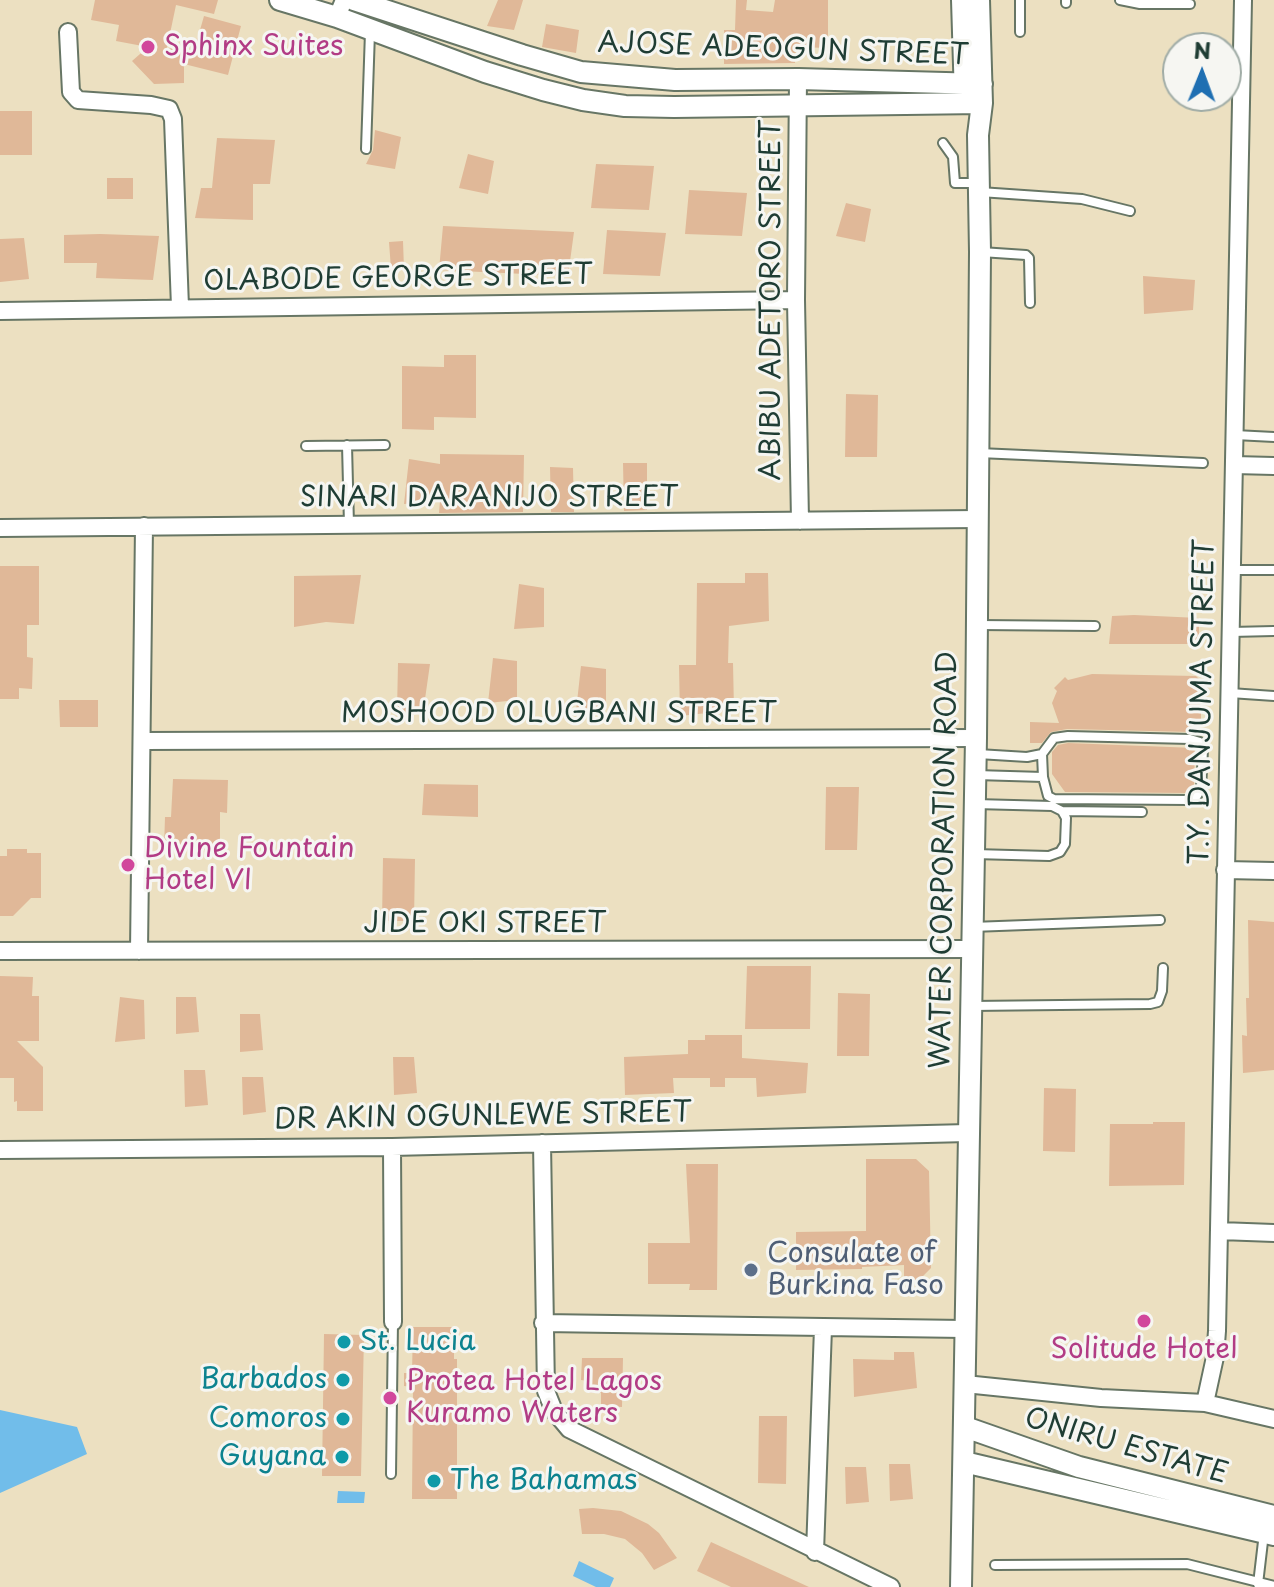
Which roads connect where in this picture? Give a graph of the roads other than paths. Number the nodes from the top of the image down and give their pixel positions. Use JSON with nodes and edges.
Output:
{"nodes":[{"id":1,"x":280,"y":0,"type":"edge"},
{"id":2,"x":354,"y":0,"type":"edge"},
{"id":3,"x":962,"y":0,"type":"edge"},
{"id":4,"x":979,"y":0,"type":"edge"},
{"id":5,"x":1020,"y":0,"type":"edge"},
{"id":6,"x":1120,"y":0,"type":"edge"},
{"id":7,"x":1243,"y":0,"type":"edge"},
{"id":8,"x":1190,"y":4,"type":"dead end"},
{"id":9,"x":340,"y":9,"type":"edge"},
{"id":10,"x":370,"y":31,"type":"junction"},
{"id":11,"x":68,"y":32,"type":"dead end"},
{"id":12,"x":1020,"y":32,"type":"dead end"},
{"id":13,"x":798,"y":79,"type":"junction"},
{"id":14,"x":973,"y":94,"type":"junction"},
{"id":15,"x":798,"y":104,"type":"junction"},
{"id":16,"x":943,"y":143,"type":"dead end"},
{"id":17,"x":366,"y":149,"type":"dead end"},
{"id":18,"x":979,"y":187,"type":"junction"},
{"id":19,"x":1130,"y":211,"type":"dead end"},
{"id":20,"x":980,"y":252,"type":"junction"},
{"id":21,"x":796,"y":300,"type":"junction"},
{"id":22,"x":1030,"y":303,"type":"dead end"},
{"id":23,"x":180,"y":307,"type":"junction"},
{"id":24,"x":0,"y":311,"type":"edge"},
{"id":25,"x":1234,"y":435,"type":"junction"},
{"id":26,"x":1274,"y":437,"type":"edge"},
{"id":27,"x":347,"y":445,"type":"junction"},
{"id":28,"x":385,"y":445,"type":"dead end"},
{"id":29,"x":306,"y":446,"type":"dead end"},
{"id":30,"x":978,"y":453,"type":"junction"},
{"id":31,"x":1203,"y":463,"type":"dead end"},
{"id":32,"x":1234,"y":465,"type":"junction"},
{"id":33,"x":1274,"y":466,"type":"edge"},
{"id":34,"x":978,"y":519,"type":"junction"},
{"id":35,"x":800,"y":521,"type":"junction"},
{"id":36,"x":349,"y":525,"type":"junction"},
{"id":37,"x":144,"y":526,"type":"junction"},
{"id":38,"x":0,"y":528,"type":"edge"},
{"id":39,"x":1231,"y":570,"type":"junction"},
{"id":40,"x":1274,"y":570,"type":"edge"},
{"id":41,"x":977,"y":625,"type":"junction"},
{"id":42,"x":1095,"y":626,"type":"dead end"},
{"id":43,"x":1274,"y":631,"type":"edge"},
{"id":44,"x":1230,"y":632,"type":"junction"},
{"id":45,"x":1229,"y":693,"type":"junction"},
{"id":46,"x":1274,"y":696,"type":"edge"},
{"id":47,"x":143,"y":741,"type":"junction"},
{"id":48,"x":1042,"y":754,"type":"junction"},
{"id":49,"x":975,"y":756,"type":"junction"},
{"id":50,"x":1043,"y":777,"type":"junction"},
{"id":51,"x":975,"y":804,"type":"junction"},
{"id":52,"x":1062,"y":811,"type":"junction"},
{"id":53,"x":1142,"y":812,"type":"dead end"},
{"id":54,"x":973,"y":854,"type":"junction"},
{"id":55,"x":1225,"y":870,"type":"junction"},
{"id":56,"x":1274,"y":871,"type":"edge"},
{"id":57,"x":1160,"y":920,"type":"dead end"},
{"id":58,"x":971,"y":927,"type":"junction"},
{"id":59,"x":971,"y":949,"type":"junction"},
{"id":60,"x":0,"y":951,"type":"edge"},
{"id":61,"x":139,"y":951,"type":"junction"},
{"id":62,"x":1163,"y":968,"type":"dead end"},
{"id":63,"x":970,"y":1006,"type":"junction"},
{"id":64,"x":968,"y":1133,"type":"junction"},
{"id":65,"x":542,"y":1143,"type":"junction"},
{"id":66,"x":392,"y":1147,"type":"junction"},
{"id":67,"x":0,"y":1150,"type":"edge"},
{"id":68,"x":1220,"y":1231,"type":"junction"},
{"id":69,"x":1274,"y":1233,"type":"edge"},
{"id":70,"x":393,"y":1322,"type":"joint"},
{"id":71,"x":543,"y":1323,"type":"junction"},
{"id":72,"x":823,"y":1328,"type":"junction"},
{"id":73,"x":964,"y":1329,"type":"junction"},
{"id":74,"x":965,"y":1384,"type":"junction"},
{"id":75,"x":1205,"y":1403,"type":"junction"},
{"id":76,"x":1274,"y":1419,"type":"edge"},
{"id":77,"x":965,"y":1427,"type":"junction"},
{"id":78,"x":964,"y":1462,"type":"junction"},
{"id":79,"x":391,"y":1474,"type":"dead end"},
{"id":80,"x":1271,"y":1528,"type":"edge"},
{"id":81,"x":815,"y":1552,"type":"junction"},
{"id":82,"x":995,"y":1565,"type":"dead end"},
{"id":83,"x":1258,"y":1584,"type":"junction"},
{"id":84,"x":1274,"y":1586,"type":"edge"},
{"id":85,"x":891,"y":1587,"type":"edge"},
{"id":86,"x":961,"y":1587,"type":"edge"}],
"edges":[{"from":1,"to":9,"type":"street","name":"AJOSE ADEOGUN STREET"},
{"from":2,"to":13,"type":"street","name":"AJOSE ADEOGUN STREET"},
{"from":3,"to":14,"type":"street"},
{"from":4,"to":14,"type":"street"},
{"from":5,"to":12,"type":"lane"},
{"from":6,"to":8,"type":"lane"},
{"from":7,"to":25,"type":"street","name":"T.Y. DANJUMA STREET"},
{"from":9,"to":10,"type":"street","name":"AJOSE ADEOGUN STREET"},
{"from":10,"to":15,"type":"street","name":"AJOSE ADEOGUN STREET"},
{"from":10,"to":17,"type":"lane"},
{"from":11,"to":23,"type":"street"},
{"from":13,"to":14,"type":"street","name":"AJOSE ADEOGUN STREET"},
{"from":13,"to":15,"type":"street","name":"ABIBU ADETORO STREET"},
{"from":14,"to":15,"type":"street","name":"AJOSE ADEOGUN STREET"},
{"from":14,"to":18,"type":"street","name":"WATER CORPORATION ROAD"},
{"from":15,"to":21,"type":"street","name":"ABIBU ADETORO STREET"},
{"from":16,"to":18,"type":"lane"},
{"from":18,"to":19,"type":"lane"},
{"from":18,"to":20,"type":"street","name":"WATER CORPORATION ROAD"},
{"from":20,"to":22,"type":"lane"},
{"from":20,"to":30,"type":"street","name":"WATER CORPORATION ROAD"},
{"from":21,"to":23,"type":"street","name":"OLABODE GEORGE STREET"},
{"from":21,"to":35,"type":"street","name":"ABIBU ADETORO STREET"},
{"from":23,"to":24,"type":"street","name":"OLABODE GEORGE STREET"},
{"from":25,"to":26,"type":"lane"},
{"from":25,"to":32,"type":"street","name":"T.Y. DANJUMA STREET"},
{"from":27,"to":28,"type":"lane"},
{"from":27,"to":29,"type":"lane"},
{"from":27,"to":36,"type":"lane"},
{"from":30,"to":31,"type":"lane"},
{"from":30,"to":34,"type":"street","name":"WATER CORPORATION ROAD"},
{"from":32,"to":33,"type":"street"},
{"from":32,"to":39,"type":"street","name":"T.Y. DANJUMA STREET"},
{"from":34,"to":35,"type":"street","name":"SINARI DARANIJO STREET"},
{"from":34,"to":41,"type":"street","name":"WATER CORPORATION ROAD"},
{"from":35,"to":36,"type":"street","name":"SINARI DARANIJO STREET"},
{"from":36,"to":37,"type":"street","name":"SINARI DARANIJO STREET"},
{"from":37,"to":38,"type":"street","name":"SINARI DARANIJO STREET"},
{"from":37,"to":47,"type":"street"},
{"from":39,"to":40,"type":"lane"},
{"from":39,"to":44,"type":"street","name":"T.Y. DANJUMA STREET"},
{"from":41,"to":42,"type":"lane"},
{"from":41,"to":49,"type":"street","name":"WATER CORPORATION ROAD"},
{"from":43,"to":44,"type":"lane"},
{"from":44,"to":45,"type":"street","name":"T.Y. DANJUMA STREET"},
{"from":45,"to":46,"type":"lane"},
{"from":45,"to":55,"type":"street","name":"T.Y. DANJUMA STREET"},
{"from":47,"to":49,"type":"street","name":"MOSHOOD OLUGBANI STREET"},
{"from":47,"to":61,"type":"street"},
{"from":48,"to":49,"type":"lane"},
{"from":48,"to":50,"type":"lane"},
{"from":48,"to":50,"type":"lane"},
{"from":49,"to":50,"type":"lane"},
{"from":49,"to":51,"type":"street","name":"WATER CORPORATION ROAD"},
{"from":51,"to":52,"type":"lane"},
{"from":51,"to":54,"type":"street","name":"WATER CORPORATION ROAD"},
{"from":52,"to":53,"type":"lane"},
{"from":52,"to":54,"type":"lane"},
{"from":54,"to":58,"type":"street","name":"WATER CORPORATION ROAD"},
{"from":55,"to":56,"type":"street"},
{"from":55,"to":68,"type":"street","name":"T.Y. DANJUMA STREET"},
{"from":57,"to":58,"type":"lane"},
{"from":58,"to":59,"type":"street","name":"WATER CORPORATION ROAD"},
{"from":59,"to":61,"type":"street","name":"JIDE OKI STREET"},
{"from":59,"to":63,"type":"street","name":"WATER CORPORATION ROAD"},
{"from":60,"to":61,"type":"street","name":"JIDE OKI STREET"},
{"from":62,"to":63,"type":"lane"},
{"from":63,"to":64,"type":"street","name":"WATER CORPORATION ROAD"},
{"from":64,"to":65,"type":"street","name":"DR AKIN OGUNLEWE STREET"},
{"from":64,"to":73,"type":"street","name":"WATER CORPORATION ROAD"},
{"from":65,"to":66,"type":"street","name":"DR AKIN OGUNLEWE STREET"},
{"from":65,"to":71,"type":"street"},
{"from":66,"to":67,"type":"street","name":"DR AKIN OGUNLEWE STREET"},
{"from":66,"to":70,"type":"street"},
{"from":68,"to":69,"type":"street"},
{"from":68,"to":75,"type":"street","name":"T.Y. DANJUMA STREET"},
{"from":70,"to":79,"type":"lane"},
{"from":71,"to":72,"type":"street"},
{"from":71,"to":81,"type":"street"},
{"from":72,"to":73,"type":"street"},
{"from":72,"to":81,"type":"street"},
{"from":73,"to":74,"type":"street","name":"WATER CORPORATION ROAD"},
{"from":74,"to":75,"type":"street"},
{"from":74,"to":77,"type":"street","name":"WATER CORPORATION ROAD"},
{"from":75,"to":76,"type":"street"},
{"from":77,"to":78,"type":"street","name":"WATER CORPORATION ROAD"},
{"from":77,"to":80,"type":"street","name":"ONIRU ESTATE"},
{"from":78,"to":80,"type":"street","name":"ONIRU ESTATE"},
{"from":78,"to":86,"type":"street","name":"WATER CORPORATION ROAD"},
{"from":80,"to":83,"type":"lane"},
{"from":81,"to":85,"type":"street"},
{"from":82,"to":83,"type":"lane"},
{"from":83,"to":84,"type":"lane"}]}
